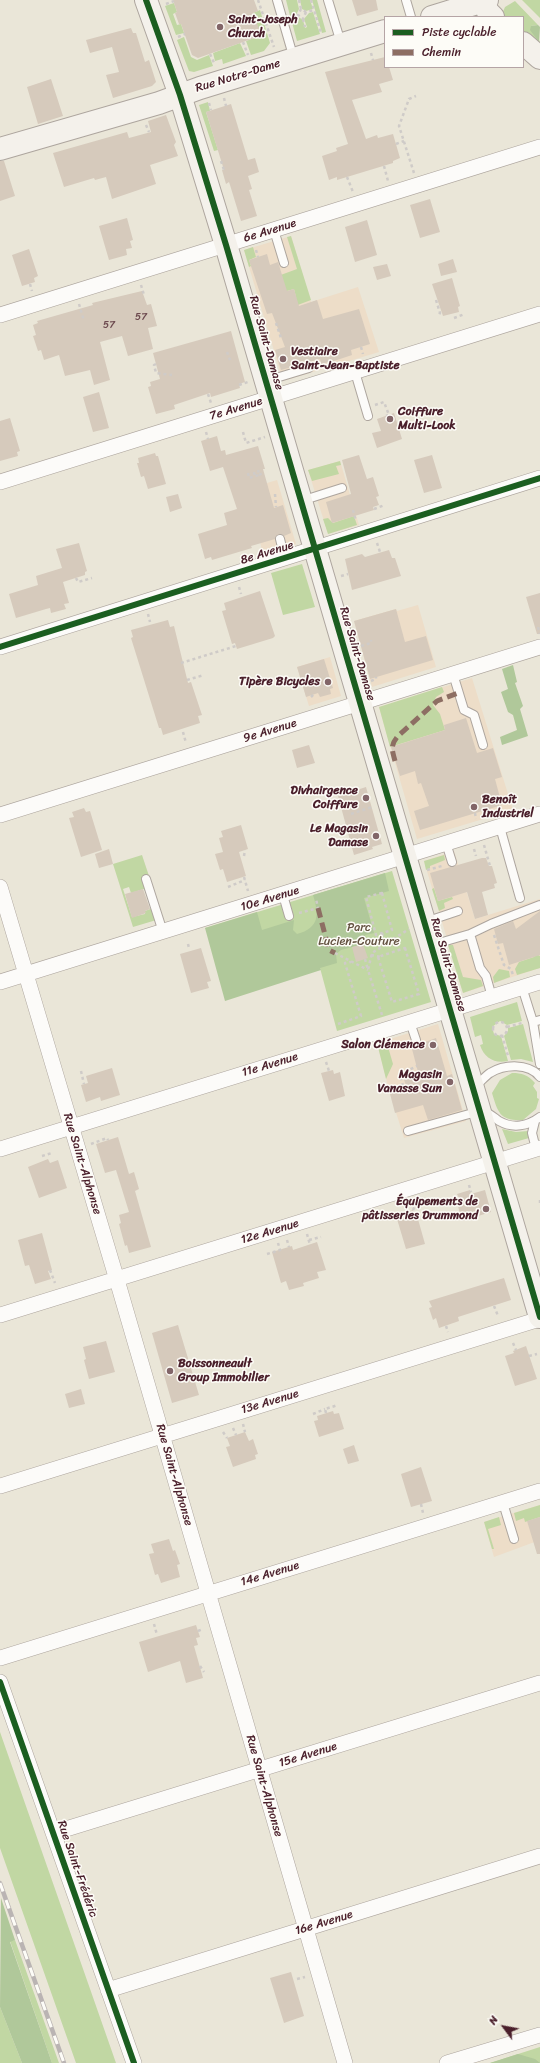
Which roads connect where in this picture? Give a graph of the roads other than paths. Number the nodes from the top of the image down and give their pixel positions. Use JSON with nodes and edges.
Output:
{"nodes":[{"id":1,"x":277,"y":0,"type":"edge"},
{"id":2,"x":328,"y":0,"type":"edge"},
{"id":3,"x":406,"y":0,"type":"edge"},
{"id":4,"x":154,"y":2,"type":"edge"},
{"id":5,"x":481,"y":5,"type":"edge"},
{"id":6,"x":411,"y":16,"type":"edge"},
{"id":7,"x":436,"y":16,"type":"edge"},
{"id":8,"x":384,"y":31,"type":"edge"},
{"id":9,"x":342,"y":44,"type":"junction"},
{"id":10,"x":524,"y":44,"type":"edge"},
{"id":11,"x":540,"y":58,"type":"edge"},
{"id":12,"x":294,"y":59,"type":"junction"},
{"id":13,"x":180,"y":95,"type":"junction"},
{"id":14,"x":540,"y":147,"type":"edge"},
{"id":15,"x":0,"y":149,"type":"edge"},
{"id":16,"x":274,"y":230,"type":"junction"},
{"id":17,"x":226,"y":245,"type":"junction"},
{"id":18,"x":284,"y":263,"type":"dead end"},
{"id":19,"x":540,"y":314,"type":"edge"},
{"id":20,"x":0,"y":315,"type":"edge"},
{"id":21,"x":309,"y":368,"type":"dead end"},
{"id":22,"x":355,"y":372,"type":"junction"},
{"id":23,"x":262,"y":387,"type":"junction"},
{"id":24,"x":367,"y":412,"type":"road end"},
{"id":25,"x":540,"y":478,"type":"edge"},
{"id":26,"x":0,"y":482,"type":"edge"},
{"id":27,"x":342,"y":488,"type":"dead end"},
{"id":28,"x":300,"y":501,"type":"junction"},
{"id":29,"x":280,"y":539,"type":"dead end"},
{"id":30,"x":314,"y":549,"type":"junction"},
{"id":31,"x":285,"y":559,"type":"junction"},
{"id":32,"x":0,"y":647,"type":"edge"},
{"id":33,"x":540,"y":647,"type":"edge"},
{"id":34,"x":453,"y":674,"type":"junction"},
{"id":35,"x":360,"y":703,"type":"junction"},
{"id":36,"x":484,"y":745,"type":"dead end"},
{"id":37,"x":540,"y":814,"type":"edge"},
{"id":38,"x":0,"y":815,"type":"edge"},
{"id":39,"x":500,"y":827,"type":"junction"},
{"id":40,"x":446,"y":843,"type":"junction"},
{"id":41,"x":404,"y":857,"type":"junction"},
{"id":42,"x":448,"y":864,"type":"road end"},
{"id":43,"x":146,"y":879,"type":"dead end"},
{"id":44,"x":0,"y":887,"type":"edge"},
{"id":45,"x":283,"y":895,"type":"junction"},
{"id":46,"x":520,"y":898,"type":"dead end"},
{"id":47,"x":540,"y":905,"type":"edge"},
{"id":48,"x":3,"y":911,"type":"edge"},
{"id":49,"x":458,"y":911,"type":"dead end"},
{"id":50,"x":289,"y":916,"type":"road end"},
{"id":51,"x":417,"y":925,"type":"junction"},
{"id":52,"x":163,"y":932,"type":"junction"},
{"id":53,"x":470,"y":934,"type":"junction"},
{"id":54,"x":431,"y":946,"type":"junction"},
{"id":55,"x":25,"y":974,"type":"junction"},
{"id":56,"x":0,"y":982,"type":"edge"},
{"id":57,"x":518,"y":982,"type":"junction"},
{"id":58,"x":540,"y":982,"type":"edge"},
{"id":59,"x":492,"y":996,"type":"junction"},
{"id":60,"x":450,"y":1009,"type":"junction"},
{"id":61,"x":537,"y":1021,"type":"edge"},
{"id":62,"x":410,"y":1022,"type":"junction"},
{"id":63,"x":416,"y":1040,"type":"dead end"},
{"id":64,"x":540,"y":1064,"type":"edge"},
{"id":65,"x":540,"y":1075,"type":"edge"},
{"id":66,"x":473,"y":1088,"type":"junction"},
{"id":67,"x":480,"y":1111,"type":"junction"},
{"id":68,"x":538,"y":1119,"type":"edge"},
{"id":69,"x":70,"y":1127,"type":"junction"},
{"id":70,"x":408,"y":1131,"type":"dead end"},
{"id":71,"x":538,"y":1148,"type":"edge"},
{"id":72,"x":0,"y":1149,"type":"edge"},
{"id":73,"x":495,"y":1162,"type":"junction"},
{"id":74,"x":117,"y":1280,"type":"junction"},
{"id":75,"x":0,"y":1316,"type":"edge"},
{"id":76,"x":540,"y":1318,"type":"edge"},
{"id":77,"x":162,"y":1435,"type":"junction"},
{"id":78,"x":0,"y":1486,"type":"edge"},
{"id":79,"x":540,"y":1491,"type":"edge"},
{"id":80,"x":503,"y":1503,"type":"junction"},
{"id":81,"x":514,"y":1539,"type":"dead end"},
{"id":82,"x":208,"y":1593,"type":"junction"},
{"id":83,"x":0,"y":1658,"type":"edge"},
{"id":84,"x":0,"y":1682,"type":"edge"},
{"id":85,"x":540,"y":1684,"type":"edge"},
{"id":86,"x":259,"y":1770,"type":"junction"},
{"id":87,"x":53,"y":1833,"type":"junction"},
{"id":88,"x":540,"y":1856,"type":"edge"},
{"id":89,"x":306,"y":1928,"type":"junction"},
{"id":90,"x":108,"y":1990,"type":"junction"},
{"id":91,"x":540,"y":2035,"type":"edge"},
{"id":92,"x":134,"y":2063,"type":"edge"},
{"id":93,"x":346,"y":2063,"type":"edge"},
{"id":94,"x":447,"y":2063,"type":"edge"}],
"edges":[{"from":1,"to":12,"type":"lane"},
{"from":2,"to":9,"type":"lane"},
{"from":3,"to":6,"type":"lane"},
{"from":4,"to":13,"type":"street","name":"Rue Saint-Damase"},
{"from":5,"to":7,"type":"street"},
{"from":8,"to":9,"type":"street","name":"Rue Notre-Dame"},
{"from":9,"to":12,"type":"street","name":"Rue Notre-Dame"},
{"from":10,"to":11,"type":"street"},
{"from":12,"to":13,"type":"street","name":"Rue Notre-Dame"},
{"from":13,"to":15,"type":"street","name":"Rue Notre-Dame"},
{"from":13,"to":17,"type":"street","name":"Rue Saint-Damase"},
{"from":14,"to":16,"type":"street","name":"6e Avenue"},
{"from":16,"to":17,"type":"street","name":"6e Avenue"},
{"from":16,"to":18,"type":"lane"},
{"from":17,"to":20,"type":"street","name":"6e Avenue"},
{"from":17,"to":23,"type":"street","name":"Rue Saint-Damase"},
{"from":19,"to":22,"type":"street","name":"7e Avenue"},
{"from":21,"to":23,"type":"lane"},
{"from":22,"to":23,"type":"street","name":"7e Avenue"},
{"from":22,"to":24,"type":"lane"},
{"from":23,"to":26,"type":"street","name":"7e Avenue"},
{"from":23,"to":28,"type":"street","name":"Rue Saint-Damase"},
{"from":25,"to":30,"type":"street","name":"8e Avenue"},
{"from":27,"to":28,"type":"lane"},
{"from":28,"to":30,"type":"street","name":"Rue Saint-Damase"},
{"from":29,"to":31,"type":"lane"},
{"from":30,"to":31,"type":"street","name":"8e Avenue"},
{"from":30,"to":35,"type":"street","name":"Rue Saint-Damase"},
{"from":31,"to":32,"type":"street","name":"8e Avenue"},
{"from":33,"to":34,"type":"street","name":"9e Avenue"},
{"from":34,"to":35,"type":"street","name":"9e Avenue"},
{"from":34,"to":36,"type":"lane"},
{"from":35,"to":38,"type":"street","name":"9e Avenue"},
{"from":35,"to":41,"type":"street","name":"Rue Saint-Damase"},
{"from":37,"to":39,"type":"street","name":"10e Avenue"},
{"from":39,"to":40,"type":"street","name":"10e Avenue"},
{"from":39,"to":46,"type":"lane"},
{"from":40,"to":41,"type":"street","name":"10e Avenue"},
{"from":40,"to":42,"type":"lane"},
{"from":41,"to":45,"type":"street","name":"10e Avenue"},
{"from":41,"to":51,"type":"street","name":"Rue Saint-Damase"},
{"from":43,"to":52,"type":"lane"},
{"from":44,"to":48,"type":"street","name":"Rue Saint-Alphonse"},
{"from":45,"to":50,"type":"lane"},
{"from":45,"to":52,"type":"street","name":"10e Avenue"},
{"from":47,"to":53,"type":"lane"},
{"from":48,"to":55,"type":"street","name":"Rue Saint-Alphonse"},
{"from":49,"to":51,"type":"lane"},
{"from":51,"to":54,"type":"street","name":"Rue Saint-Damase"},
{"from":52,"to":55,"type":"street","name":"10e Avenue"},
{"from":53,"to":54,"type":"lane"},
{"from":53,"to":59,"type":"lane"},
{"from":54,"to":60,"type":"street","name":"Rue Saint-Damase"},
{"from":55,"to":56,"type":"street","name":"10e Avenue"},
{"from":55,"to":69,"type":"street","name":"Rue Saint-Alphonse"},
{"from":57,"to":58,"type":"street","name":"11e Avenue"},
{"from":57,"to":59,"type":"street","name":"11e Avenue"},
{"from":57,"to":61,"type":"lane"},
{"from":59,"to":60,"type":"street","name":"11e Avenue"},
{"from":60,"to":62,"type":"street","name":"11e Avenue"},
{"from":60,"to":66,"type":"street","name":"Rue Saint-Damase"},
{"from":61,"to":64,"type":"lane"},
{"from":62,"to":63,"type":"lane"},
{"from":62,"to":69,"type":"street","name":"11e Avenue"},
{"from":65,"to":66,"type":"lane"},
{"from":66,"to":67,"type":"street","name":"Rue Saint-Damase"},
{"from":67,"to":68,"type":"lane"},
{"from":67,"to":70,"type":"lane"},
{"from":67,"to":73,"type":"street","name":"Rue Saint-Damase"},
{"from":68,"to":71,"type":"lane"},
{"from":69,"to":72,"type":"street","name":"11e Avenue"},
{"from":69,"to":74,"type":"street","name":"Rue Saint-Alphonse"},
{"from":71,"to":73,"type":"street","name":"12e Avenue"},
{"from":73,"to":74,"type":"street","name":"12e Avenue"},
{"from":73,"to":76,"type":"street","name":"Rue Saint-Damase"},
{"from":74,"to":75,"type":"street","name":"12e Avenue"},
{"from":74,"to":77,"type":"street","name":"Rue Saint-Alphonse"},
{"from":76,"to":77,"type":"street","name":"13e Avenue"},
{"from":77,"to":78,"type":"street","name":"13e Avenue"},
{"from":77,"to":82,"type":"street","name":"Rue Saint-Alphonse"},
{"from":79,"to":80,"type":"street","name":"14e Avenue"},
{"from":80,"to":81,"type":"lane"},
{"from":80,"to":82,"type":"street","name":"14e Avenue"},
{"from":82,"to":83,"type":"street","name":"14e Avenue"},
{"from":82,"to":86,"type":"street","name":"Rue Saint-Alphonse"},
{"from":84,"to":87,"type":"street","name":"Rue Saint-Frédéric"},
{"from":85,"to":86,"type":"street","name":"15e Avenue"},
{"from":86,"to":87,"type":"street","name":"15e Avenue"},
{"from":86,"to":89,"type":"street","name":"Rue Saint-Alphonse"},
{"from":87,"to":90,"type":"street","name":"Rue Saint-Frédéric"},
{"from":88,"to":89,"type":"street","name":"16e Avenue"},
{"from":89,"to":90,"type":"street","name":"16e Avenue"},
{"from":89,"to":93,"type":"street","name":"Rue Saint-Alphonse"},
{"from":90,"to":92,"type":"street","name":"Rue Saint-Frédéric"},
{"from":91,"to":94,"type":"street"}]}
